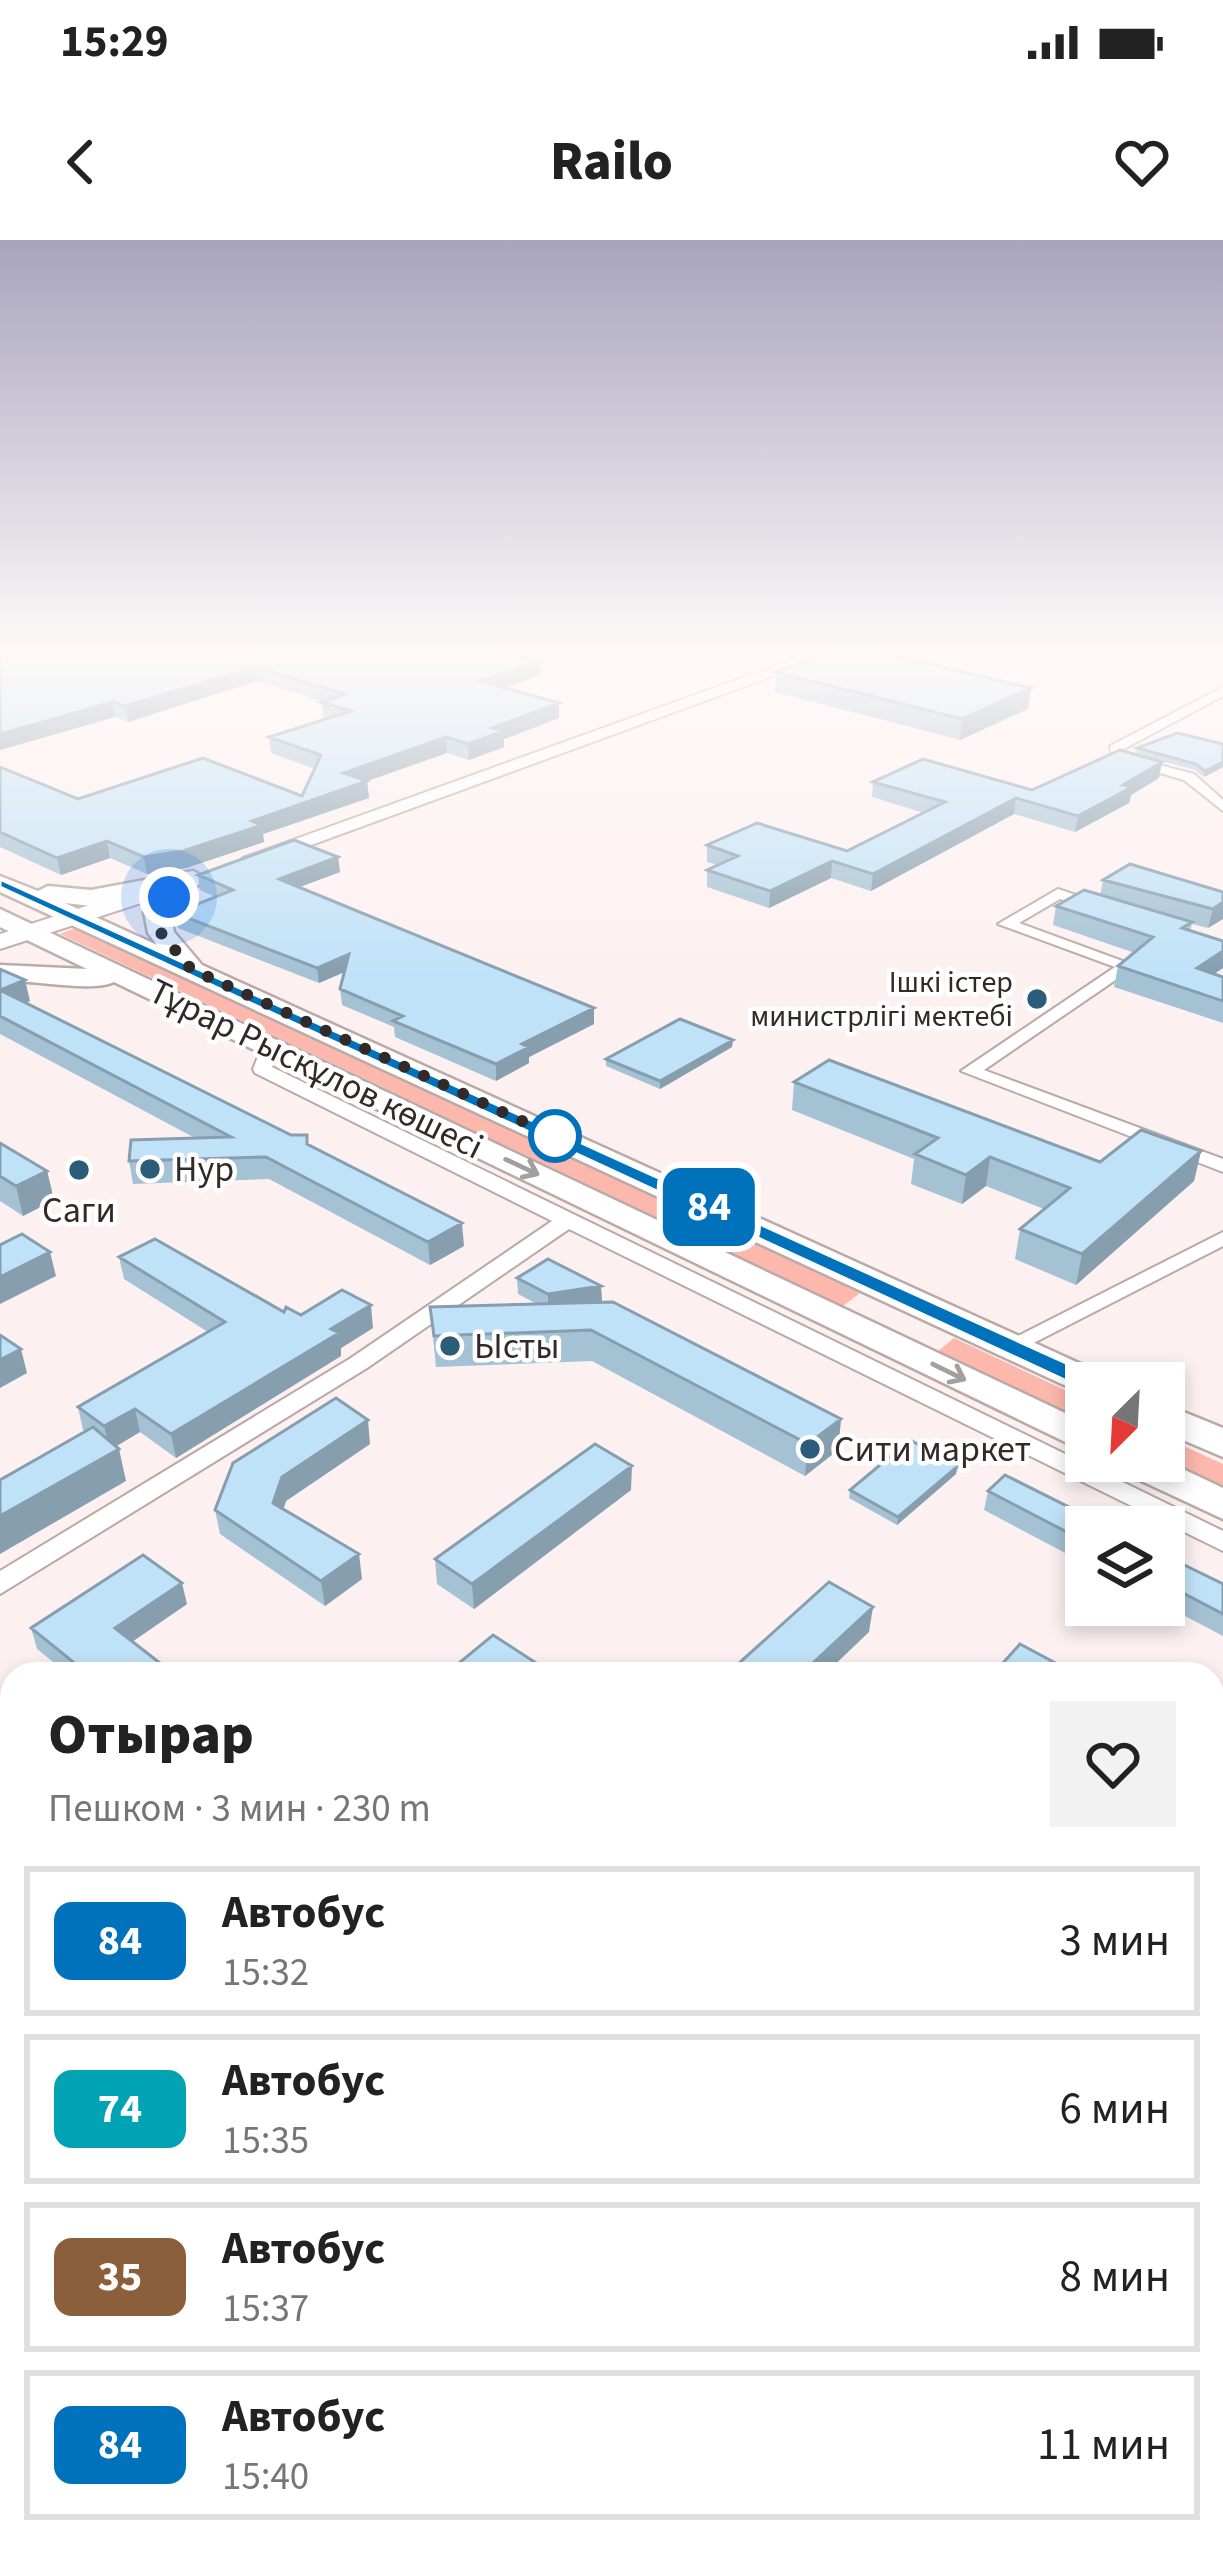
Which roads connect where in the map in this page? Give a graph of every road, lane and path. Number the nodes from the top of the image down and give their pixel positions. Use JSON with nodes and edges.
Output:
{"nodes":[{"id":1,"x":534,"y":757,"type":"edge"},
{"id":2,"x":1118,"y":757,"type":"edge"},
{"id":3,"x":1221,"y":807,"type":"edge"},
{"id":4,"x":238,"y":863,"type":"edge"},
{"id":5,"x":198,"y":877,"type":"junction"},
{"id":6,"x":1120,"y":912,"type":"edge"},
{"id":7,"x":9,"y":913,"type":"edge"},
{"id":8,"x":73,"y":916,"type":"junction"},
{"id":9,"x":191,"y":969,"type":"junction"},
{"id":10,"x":0,"y":973,"type":"edge"},
{"id":11,"x":138,"y":983,"type":"junction"},
{"id":12,"x":271,"y":1047,"type":"junction"},
{"id":13,"x":1223,"y":1166,"type":"edge"},
{"id":14,"x":568,"y":1220,"type":"junction"},
{"id":15,"x":1223,"y":1238,"type":"edge"},
{"id":16,"x":922,"y":1305,"type":"junction"},
{"id":17,"x":882,"y":1339,"type":"junction"},
{"id":18,"x":1010,"y":1346,"type":"junction"},
{"id":19,"x":1065,"y":1371,"type":"edge"},
{"id":20,"x":1185,"y":1427,"type":"edge"},
{"id":21,"x":1065,"y":1428,"type":"edge"},
{"id":22,"x":1223,"y":1444,"type":"edge"},
{"id":23,"x":1175,"y":1482,"type":"edge"},
{"id":24,"x":1223,"y":1505,"type":"edge"},
{"id":25,"x":1223,"y":1543,"type":"edge"},
{"id":26,"x":0,"y":1584,"type":"edge"}],
"edges":[{"from":1,"to":4,"type":"main road"},
{"from":2,"to":3,"type":"street"},
{"from":5,"to":7,"type":"main road"},
{"from":5,"to":8,"type":"main road"},
{"from":5,"to":9,"type":"main road"},
{"from":6,"to":13,"type":"street"},
{"from":7,"to":8,"type":"main road"},
{"from":7,"to":11,"type":"main road","name":"Тұрар Рыскұлов көшесі"},
{"from":8,"to":9,"type":"main road"},
{"from":9,"to":16,"type":"main road"},
{"from":10,"to":11,"type":"main road"},
{"from":11,"to":12,"type":"main road","name":"Тұрар Рыскұлов көшесі"},
{"from":12,"to":14,"type":"street"},
{"from":12,"to":17,"type":"main road","name":"Тұрар Рыскұлов көшесі","one_way":true},
{"from":14,"to":25,"type":"street"},
{"from":14,"to":26,"type":"street"},
{"from":15,"to":18,"type":"street"},
{"from":16,"to":17,"type":"main road"},
{"from":16,"to":18,"type":"main road"},
{"from":17,"to":21,"type":"main road","name":"Тұрар Рыскұлов көшесі","one_way":true},
{"from":18,"to":19,"type":"main road"},
{"from":20,"to":22,"type":"main road"},
{"from":23,"to":24,"type":"main road"}]}
